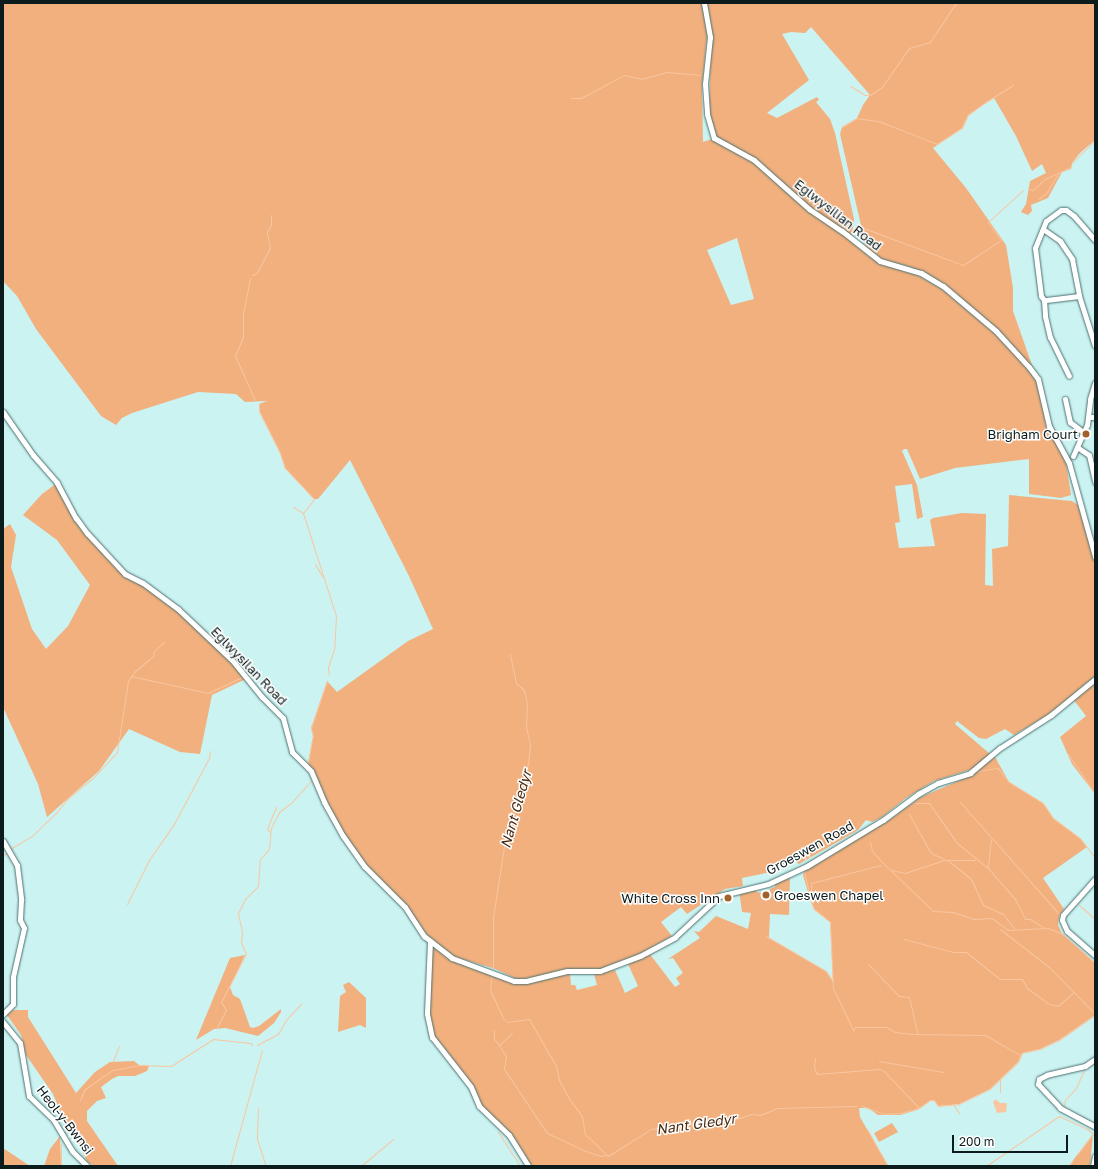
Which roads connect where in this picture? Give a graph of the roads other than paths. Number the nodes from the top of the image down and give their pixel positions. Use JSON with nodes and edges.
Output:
{"nodes":[{"id":1,"x":704,"y":3,"type":"edge"},
{"id":2,"x":1042,"y":229,"type":"junction"},
{"id":3,"x":1095,"y":240,"type":"edge"},
{"id":4,"x":1079,"y":296,"type":"junction"},
{"id":5,"x":1044,"y":300,"type":"junction"},
{"id":6,"x":1095,"y":346,"type":"edge"},
{"id":7,"x":1069,"y":376,"type":"dead end"},
{"id":8,"x":1095,"y":383,"type":"edge"},
{"id":9,"x":1065,"y":399,"type":"dead end"},
{"id":10,"x":3,"y":412,"type":"edge"},
{"id":11,"x":1088,"y":417,"type":"junction"},
{"id":12,"x":1095,"y":417,"type":"edge"},
{"id":13,"x":1084,"y":433,"type":"junction"},
{"id":14,"x":1077,"y":447,"type":"junction"},
{"id":15,"x":1073,"y":456,"type":"dead end"},
{"id":16,"x":1095,"y":482,"type":"edge"},
{"id":17,"x":1095,"y":557,"type":"edge"},
{"id":18,"x":1095,"y":679,"type":"edge"},
{"id":19,"x":3,"y":841,"type":"edge"},
{"id":20,"x":1095,"y":879,"type":"edge"},
{"id":21,"x":430,"y":941,"type":"junction"},
{"id":22,"x":1095,"y":955,"type":"edge"},
{"id":23,"x":3,"y":1014,"type":"edge"},
{"id":24,"x":3,"y":1022,"type":"edge"},
{"id":25,"x":1095,"y":1059,"type":"edge"},
{"id":26,"x":1095,"y":1127,"type":"edge"},
{"id":27,"x":1095,"y":1156,"type":"edge"},
{"id":28,"x":87,"y":1166,"type":"edge"},
{"id":29,"x":528,"y":1166,"type":"edge"},
{"id":30,"x":1093,"y":1166,"type":"edge"}],
"edges":[{"from":1,"to":17,"type":"street","name":"Eglwysilian Road"},
{"from":2,"to":3,"type":"street"},
{"from":2,"to":4,"type":"street"},
{"from":2,"to":5,"type":"street"},
{"from":4,"to":5,"type":"street"},
{"from":4,"to":6,"type":"street"},
{"from":5,"to":7,"type":"street"},
{"from":8,"to":11,"type":"street"},
{"from":9,"to":13,"type":"street"},
{"from":10,"to":21,"type":"street","name":"Eglwysilan Road"},
{"from":11,"to":12,"type":"street"},
{"from":11,"to":13,"type":"street"},
{"from":13,"to":14,"type":"street"},
{"from":14,"to":15,"type":"street"},
{"from":14,"to":16,"type":"street"},
{"from":18,"to":21,"type":"street","name":"Groeswen Road"},
{"from":19,"to":23,"type":"street"},
{"from":20,"to":22,"type":"street"},
{"from":21,"to":29,"type":"street"},
{"from":24,"to":28,"type":"street","name":"Heol-y-Bwnsi"},
{"from":25,"to":26,"type":"street"},
{"from":27,"to":30,"type":"street"}]}
